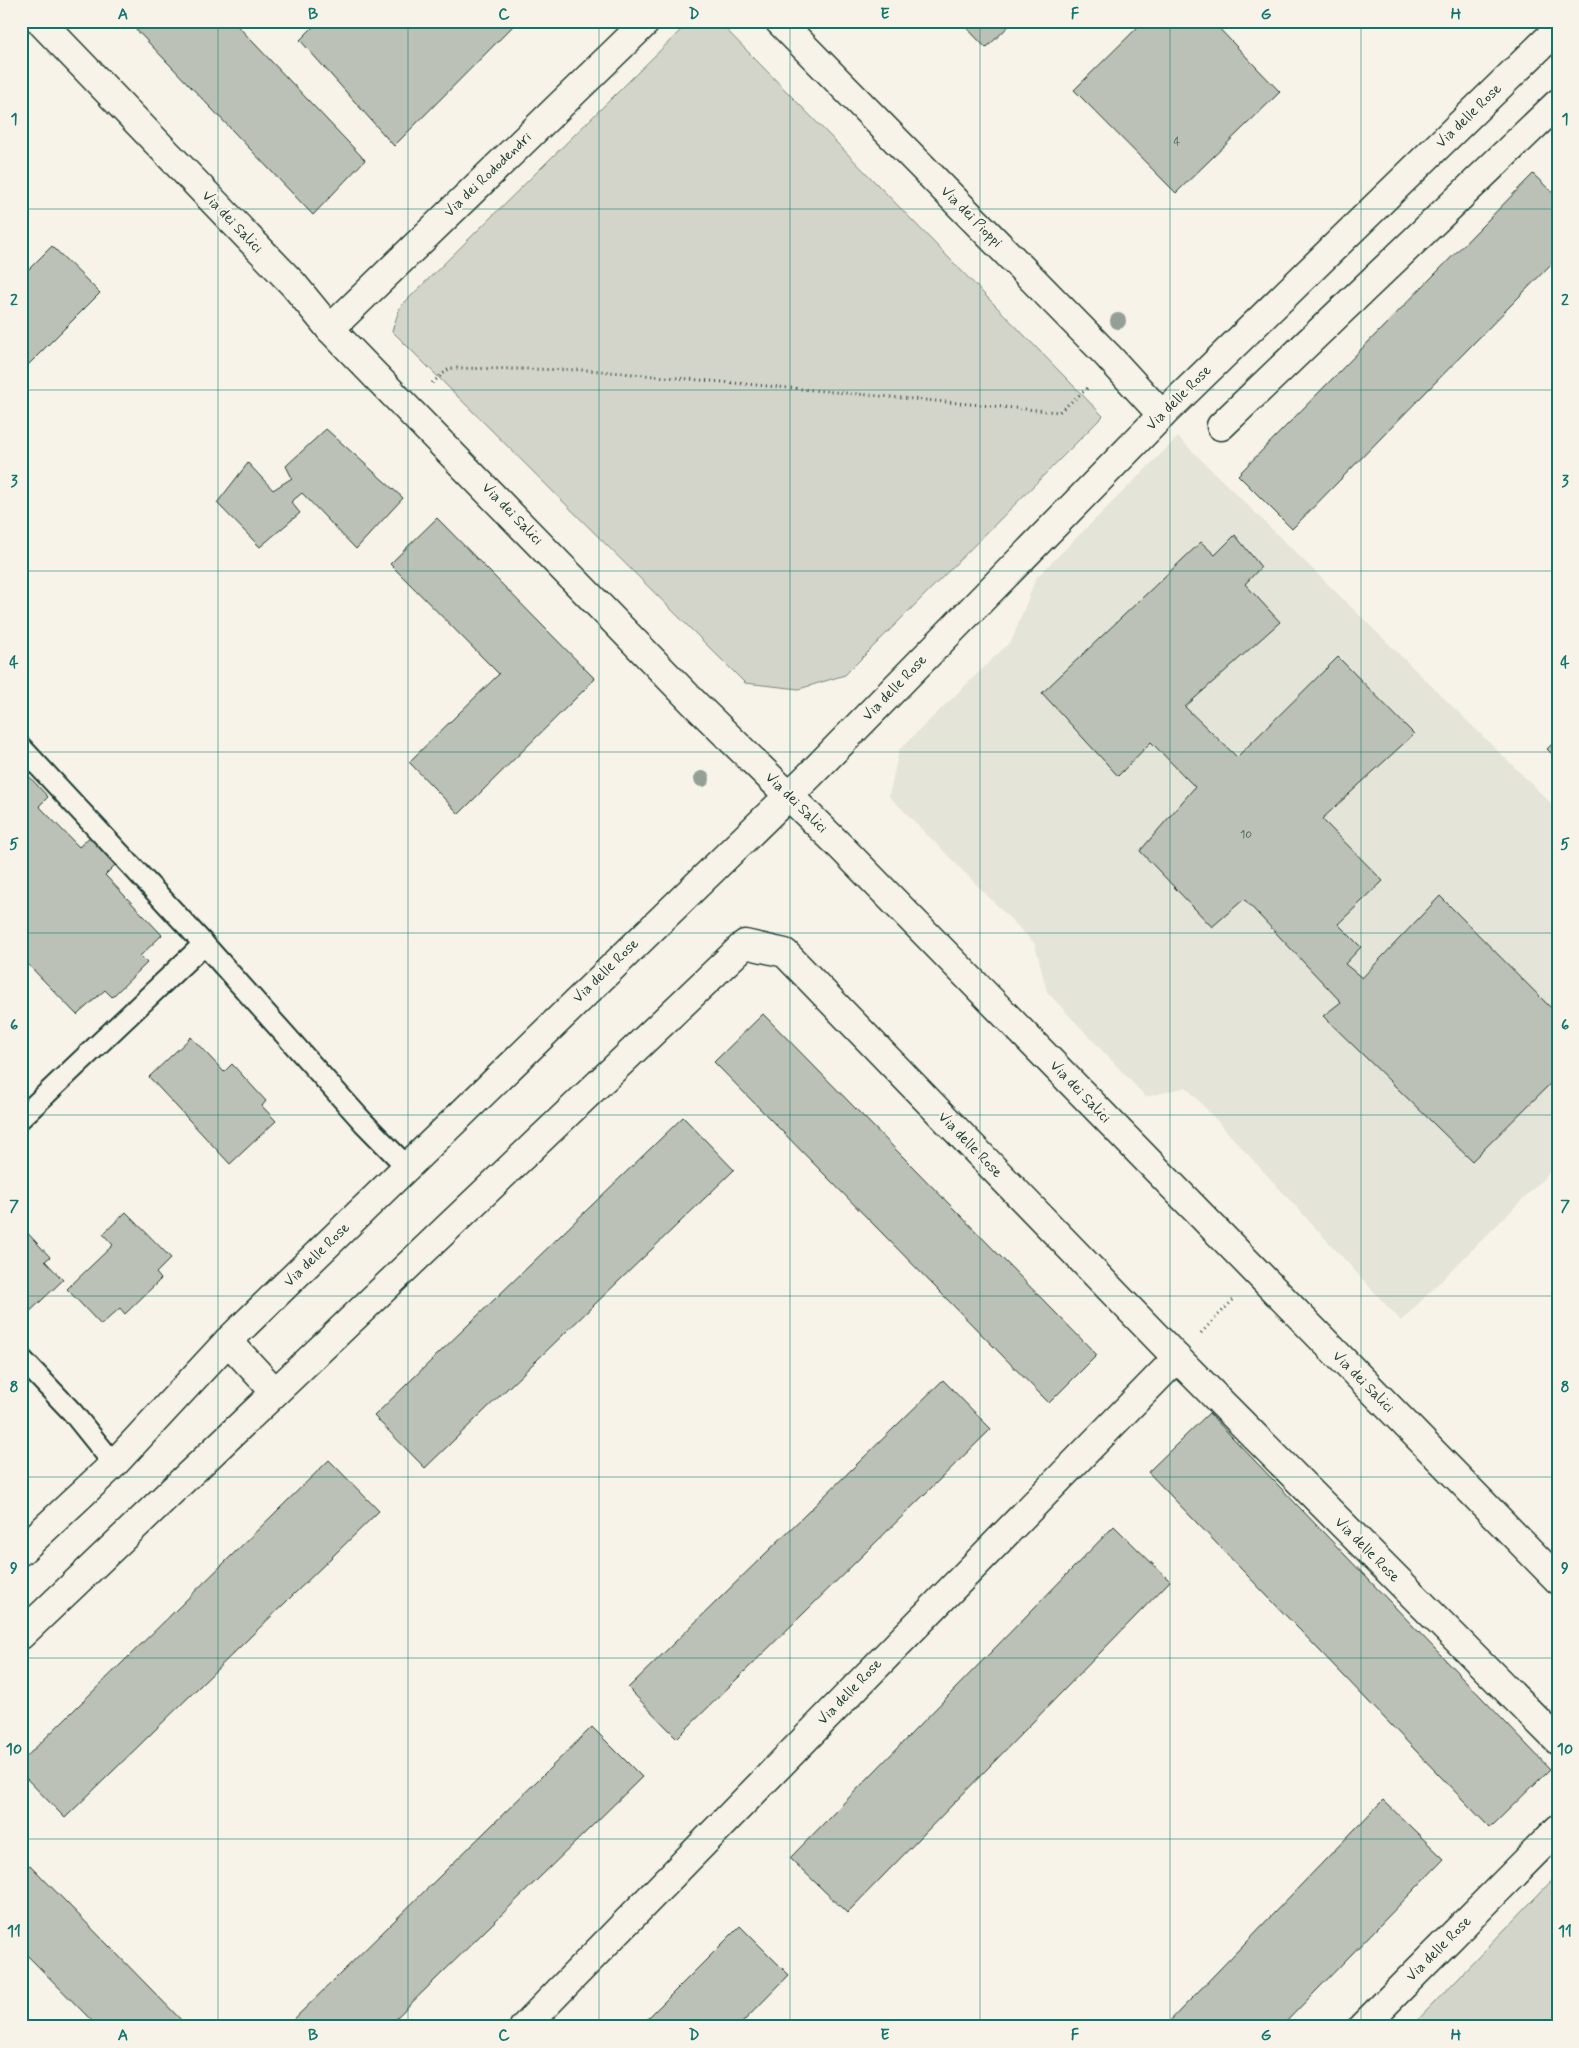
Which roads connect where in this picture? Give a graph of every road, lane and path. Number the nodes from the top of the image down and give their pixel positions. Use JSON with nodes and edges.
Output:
{"nodes":[{"id":1,"x":40,"y":21,"type":"edge"},
{"id":2,"x":647,"y":21,"type":"edge"},
{"id":3,"x":778,"y":21,"type":"edge"},
{"id":4,"x":1558,"y":29,"type":"edge"},
{"id":5,"x":1558,"y":102,"type":"edge"},
{"id":6,"x":330,"y":329,"type":"junction"},
{"id":7,"x":1115,"y":364,"type":"junction"},
{"id":8,"x":406,"y":404,"type":"junction"},
{"id":9,"x":1162,"y":414,"type":"junction"},
{"id":10,"x":1221,"y":426,"type":"dead end"},
{"id":11,"x":21,"y":747,"type":"edge"},
{"id":12,"x":788,"y":796,"type":"junction"},
{"id":13,"x":204,"y":944,"type":"junction"},
{"id":14,"x":21,"y":1118,"type":"edge"},
{"id":15,"x":408,"y":1168,"type":"junction"},
{"id":16,"x":1258,"y":1275,"type":"junction"},
{"id":17,"x":228,"y":1342,"type":"junction"},
{"id":18,"x":21,"y":1358,"type":"edge"},
{"id":19,"x":1176,"y":1358,"type":"junction"},
{"id":20,"x":275,"y":1392,"type":"junction"},
{"id":21,"x":114,"y":1464,"type":"junction"},
{"id":22,"x":21,"y":1551,"type":"edge"},
{"id":23,"x":1558,"y":1580,"type":"edge"},
{"id":24,"x":21,"y":1635,"type":"edge"},
{"id":25,"x":1558,"y":1741,"type":"edge"},
{"id":26,"x":1558,"y":1829,"type":"edge"},
{"id":27,"x":524,"y":2027,"type":"edge"},
{"id":28,"x":1362,"y":2027,"type":"edge"}],
"edges":[{"from":1,"to":6,"type":"street","name":"Via dei Salici"},
{"from":2,"to":6,"type":"street","name":"Via dei Rododendri"},
{"from":3,"to":7,"type":"street","name":"Via dei Pioppi"},
{"from":4,"to":9,"type":"street","name":"Via delle Rose"},
{"from":5,"to":10,"type":"street"},
{"from":6,"to":8,"type":"street","name":"Via dei Salici"},
{"from":7,"to":8,"type":"path"},
{"from":7,"to":9,"type":"street","name":"Via dei Pioppi"},
{"from":8,"to":12,"type":"street","name":"Via dei Salici"},
{"from":9,"to":12,"type":"street","name":"Via delle Rose"},
{"from":11,"to":13,"type":"lane"},
{"from":12,"to":15,"type":"street","name":"Via delle Rose"},
{"from":12,"to":16,"type":"street","name":"Via dei Salici"},
{"from":13,"to":14,"type":"lane"},
{"from":13,"to":15,"type":"lane"},
{"from":15,"to":17,"type":"street","name":"Via delle Rose"},
{"from":16,"to":19,"type":"path"},
{"from":16,"to":23,"type":"street","name":"Via dei Salici"},
{"from":17,"to":20,"type":"street"},
{"from":17,"to":21,"type":"street","name":"Via delle Rose"},
{"from":18,"to":21,"type":"lane"},
{"from":19,"to":20,"type":"street","name":"Via delle Rose"},
{"from":19,"to":25,"type":"street","name":"Via delle Rose"},
{"from":19,"to":27,"type":"street","name":"Via delle Rose"},
{"from":20,"to":24,"type":"street","name":"Via delle Rose"},
{"from":21,"to":22,"type":"street","name":"Via delle Rose"},
{"from":26,"to":28,"type":"street","name":"Via delle Rose"}]}
